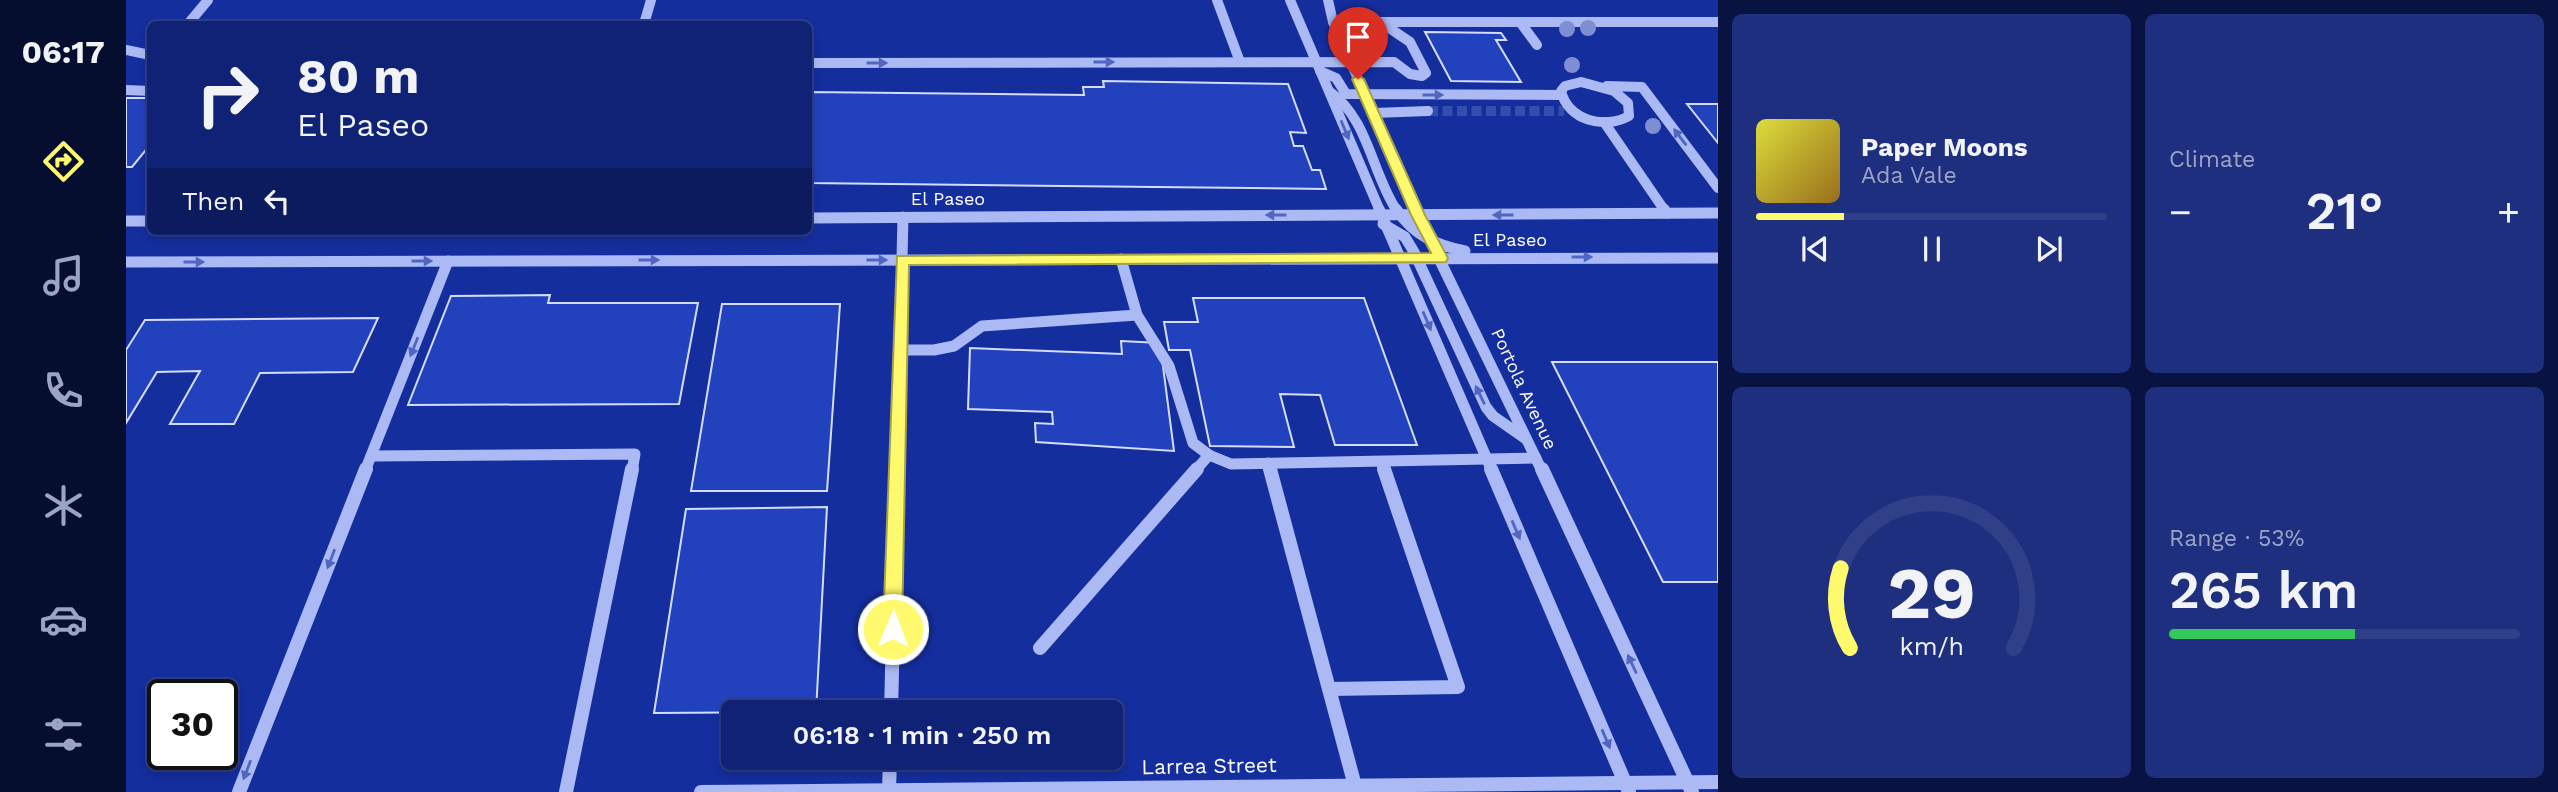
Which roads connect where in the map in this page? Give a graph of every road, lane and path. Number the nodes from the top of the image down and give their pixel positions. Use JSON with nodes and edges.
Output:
{"nodes":[{"id":1,"x":208,"y":0,"type":"edge"},
{"id":2,"x":651,"y":0,"type":"edge"},
{"id":3,"x":1217,"y":0,"type":"edge"},
{"id":4,"x":1290,"y":0,"type":"edge"},
{"id":5,"x":1328,"y":0,"type":"edge"},
{"id":6,"x":190,"y":21,"type":"edge"},
{"id":7,"x":645,"y":21,"type":"edge"},
{"id":8,"x":1333,"y":22,"type":"junction"},
{"id":9,"x":1520,"y":22,"type":"junction"},
{"id":10,"x":1718,"y":22,"type":"edge"},
{"id":11,"x":1382,"y":23,"type":"junction"},
{"id":12,"x":1537,"y":45,"type":"dead end"},
{"id":13,"x":126,"y":50,"type":"edge"},
{"id":14,"x":147,"y":54,"type":"edge"},
{"id":15,"x":1240,"y":62,"type":"junction"},
{"id":16,"x":812,"y":63,"type":"edge"},
{"id":17,"x":1351,"y":63,"type":"junction"},
{"id":18,"x":1318,"y":66,"type":"junction"},
{"id":19,"x":1603,"y":86,"type":"junction"},
{"id":20,"x":126,"y":90,"type":"edge"},
{"id":21,"x":147,"y":90,"type":"edge"},
{"id":22,"x":1329,"y":91,"type":"junction"},
{"id":23,"x":1365,"y":94,"type":"junction"},
{"id":24,"x":1561,"y":94,"type":"junction"},
{"id":25,"x":1429,"y":111,"type":"tunnel mouth"},
{"id":26,"x":1374,"y":113,"type":"junction"},
{"id":27,"x":1604,"y":122,"type":"junction"},
{"id":28,"x":1718,"y":188,"type":"edge"},
{"id":29,"x":1667,"y":213,"type":"junction"},
{"id":30,"x":1718,"y":213,"type":"edge"},
{"id":31,"x":1398,"y":215,"type":"junction"},
{"id":32,"x":1418,"y":215,"type":"junction"},
{"id":33,"x":903,"y":217,"type":"junction"},
{"id":34,"x":812,"y":218,"type":"edge"},
{"id":35,"x":1384,"y":220,"type":"junction"},
{"id":36,"x":126,"y":221,"type":"edge"},
{"id":37,"x":147,"y":221,"type":"edge"},
{"id":38,"x":1433,"y":244,"type":"junction"},
{"id":39,"x":1542,"y":257,"type":"junction"},
{"id":40,"x":1400,"y":258,"type":"junction"},
{"id":41,"x":1417,"y":258,"type":"junction"},
{"id":42,"x":1441,"y":258,"type":"junction"},
{"id":43,"x":1718,"y":258,"type":"edge"},
{"id":44,"x":1121,"y":259,"type":"junction"},
{"id":45,"x":902,"y":260,"type":"junction"},
{"id":46,"x":448,"y":261,"type":"junction"},
{"id":47,"x":126,"y":262,"type":"edge"},
{"id":48,"x":1138,"y":315,"type":"junction"},
{"id":49,"x":900,"y":350,"type":"junction"},
{"id":50,"x":1528,"y":442,"type":"junction"},
{"id":51,"x":1209,"y":455,"type":"junction"},
{"id":52,"x":371,"y":456,"type":"junction"},
{"id":53,"x":1536,"y":458,"type":"junction"},
{"id":54,"x":1486,"y":460,"type":"junction"},
{"id":55,"x":1382,"y":462,"type":"junction"},
{"id":56,"x":1268,"y":463,"type":"junction"},
{"id":57,"x":1040,"y":648,"type":"dead end"},
{"id":58,"x":1329,"y":689,"type":"junction"},
{"id":59,"x":891,"y":700,"type":"edge"},
{"id":60,"x":890,"y":770,"type":"edge"},
{"id":61,"x":1718,"y":782,"type":"edge"},
{"id":62,"x":1355,"y":786,"type":"junction"},
{"id":63,"x":1627,"y":787,"type":"edge"},
{"id":64,"x":1690,"y":787,"type":"edge"},
{"id":65,"x":889,"y":791,"type":"edge"},
{"id":66,"x":239,"y":792,"type":"edge"},
{"id":67,"x":566,"y":792,"type":"edge"},
{"id":68,"x":701,"y":792,"type":"edge"}],
"edges":[{"from":1,"to":6,"type":"street"},
{"from":2,"to":7,"type":"street"},
{"from":3,"to":15,"type":"street"},
{"from":4,"to":18,"type":"street"},
{"from":5,"to":8,"type":"street","name":"Portola Avenue"},
{"from":8,"to":11,"type":"street"},
{"from":8,"to":17,"type":"street","name":"Portola Avenue"},
{"from":9,"to":10,"type":"street"},
{"from":9,"to":11,"type":"street"},
{"from":9,"to":12,"type":"street"},
{"from":11,"to":17,"type":"street"},
{"from":13,"to":14,"type":"street"},
{"from":16,"to":15,"type":"street","one_way":true},
{"from":15,"to":18,"type":"street"},
{"from":17,"to":18,"type":"street"},
{"from":17,"to":23,"type":"street","name":"Portola Avenue"},
{"from":18,"to":22,"type":"street"},
{"from":18,"to":23,"type":"street"},
{"from":19,"to":24,"type":"street"},
{"from":19,"to":27,"type":"street"},
{"from":28,"to":19,"type":"street","one_way":true},
{"from":20,"to":21,"type":"street"},
{"from":22,"to":31,"type":"street"},
{"from":22,"to":35,"type":"street","one_way":true},
{"from":23,"to":24,"type":"street","one_way":true},
{"from":23,"to":26,"type":"street","name":"Portola Avenue"},
{"from":24,"to":27,"type":"street"},
{"from":25,"to":26,"type":"street"},
{"from":26,"to":32,"type":"street","name":"Portola Avenue"},
{"from":27,"to":29,"type":"street"},
{"from":29,"to":30,"type":"street","name":"El Paseo"},
{"from":29,"to":32,"type":"street","name":"El Paseo","one_way":true},
{"from":31,"to":32,"type":"street","name":"El Paseo"},
{"from":31,"to":35,"type":"street","name":"El Paseo"},
{"from":31,"to":38,"type":"street"},
{"from":32,"to":38,"type":"street","name":"Portola Avenue"},
{"from":33,"to":34,"type":"street","name":"El Paseo"},
{"from":35,"to":33,"type":"street","name":"El Paseo","one_way":true},
{"from":33,"to":45,"type":"street"},
{"from":35,"to":40,"type":"street"},
{"from":35,"to":41,"type":"street"},
{"from":36,"to":37,"type":"street"},
{"from":38,"to":39,"type":"street"},
{"from":38,"to":42,"type":"street","name":"Portola Avenue"},
{"from":39,"to":42,"type":"street","name":"El Paseo"},
{"from":39,"to":43,"type":"street","name":"El Paseo","one_way":true},
{"from":40,"to":41,"type":"street","name":"El Paseo"},
{"from":40,"to":44,"type":"street","name":"El Paseo"},
{"from":40,"to":54,"type":"street","one_way":true},
{"from":41,"to":42,"type":"street","name":"El Paseo"},
{"from":50,"to":41,"type":"street","one_way":true},
{"from":42,"to":50,"type":"street","name":"Portola Avenue"},
{"from":44,"to":45,"type":"street","name":"El Paseo"},
{"from":44,"to":48,"type":"street"},
{"from":46,"to":45,"type":"street","name":"El Paseo","one_way":true},
{"from":45,"to":49,"type":"street"},
{"from":47,"to":46,"type":"street","name":"El Paseo","one_way":true},
{"from":46,"to":52,"type":"street","one_way":true},
{"from":48,"to":49,"type":"street"},
{"from":48,"to":51,"type":"street"},
{"from":49,"to":59,"type":"street"},
{"from":50,"to":53,"type":"street","name":"Portola Avenue"},
{"from":51,"to":56,"type":"street"},
{"from":51,"to":57,"type":"street"},
{"from":52,"to":66,"type":"street","one_way":true},
{"from":52,"to":67,"type":"street"},
{"from":53,"to":54,"type":"street"},
{"from":64,"to":53,"type":"street","name":"Portola Avenue","one_way":true},
{"from":54,"to":55,"type":"street"},
{"from":54,"to":63,"type":"street","one_way":true},
{"from":55,"to":56,"type":"street"},
{"from":55,"to":58,"type":"street"},
{"from":56,"to":58,"type":"street"},
{"from":58,"to":62,"type":"street"},
{"from":60,"to":65,"type":"street"},
{"from":61,"to":64,"type":"street","name":"Larrea Street"},
{"from":62,"to":63,"type":"street","name":"Larrea Street"},
{"from":62,"to":65,"type":"street","name":"Larrea Street"},
{"from":63,"to":64,"type":"street","name":"Larrea Street"},
{"from":65,"to":68,"type":"street","name":"Larrea Street"}]}
